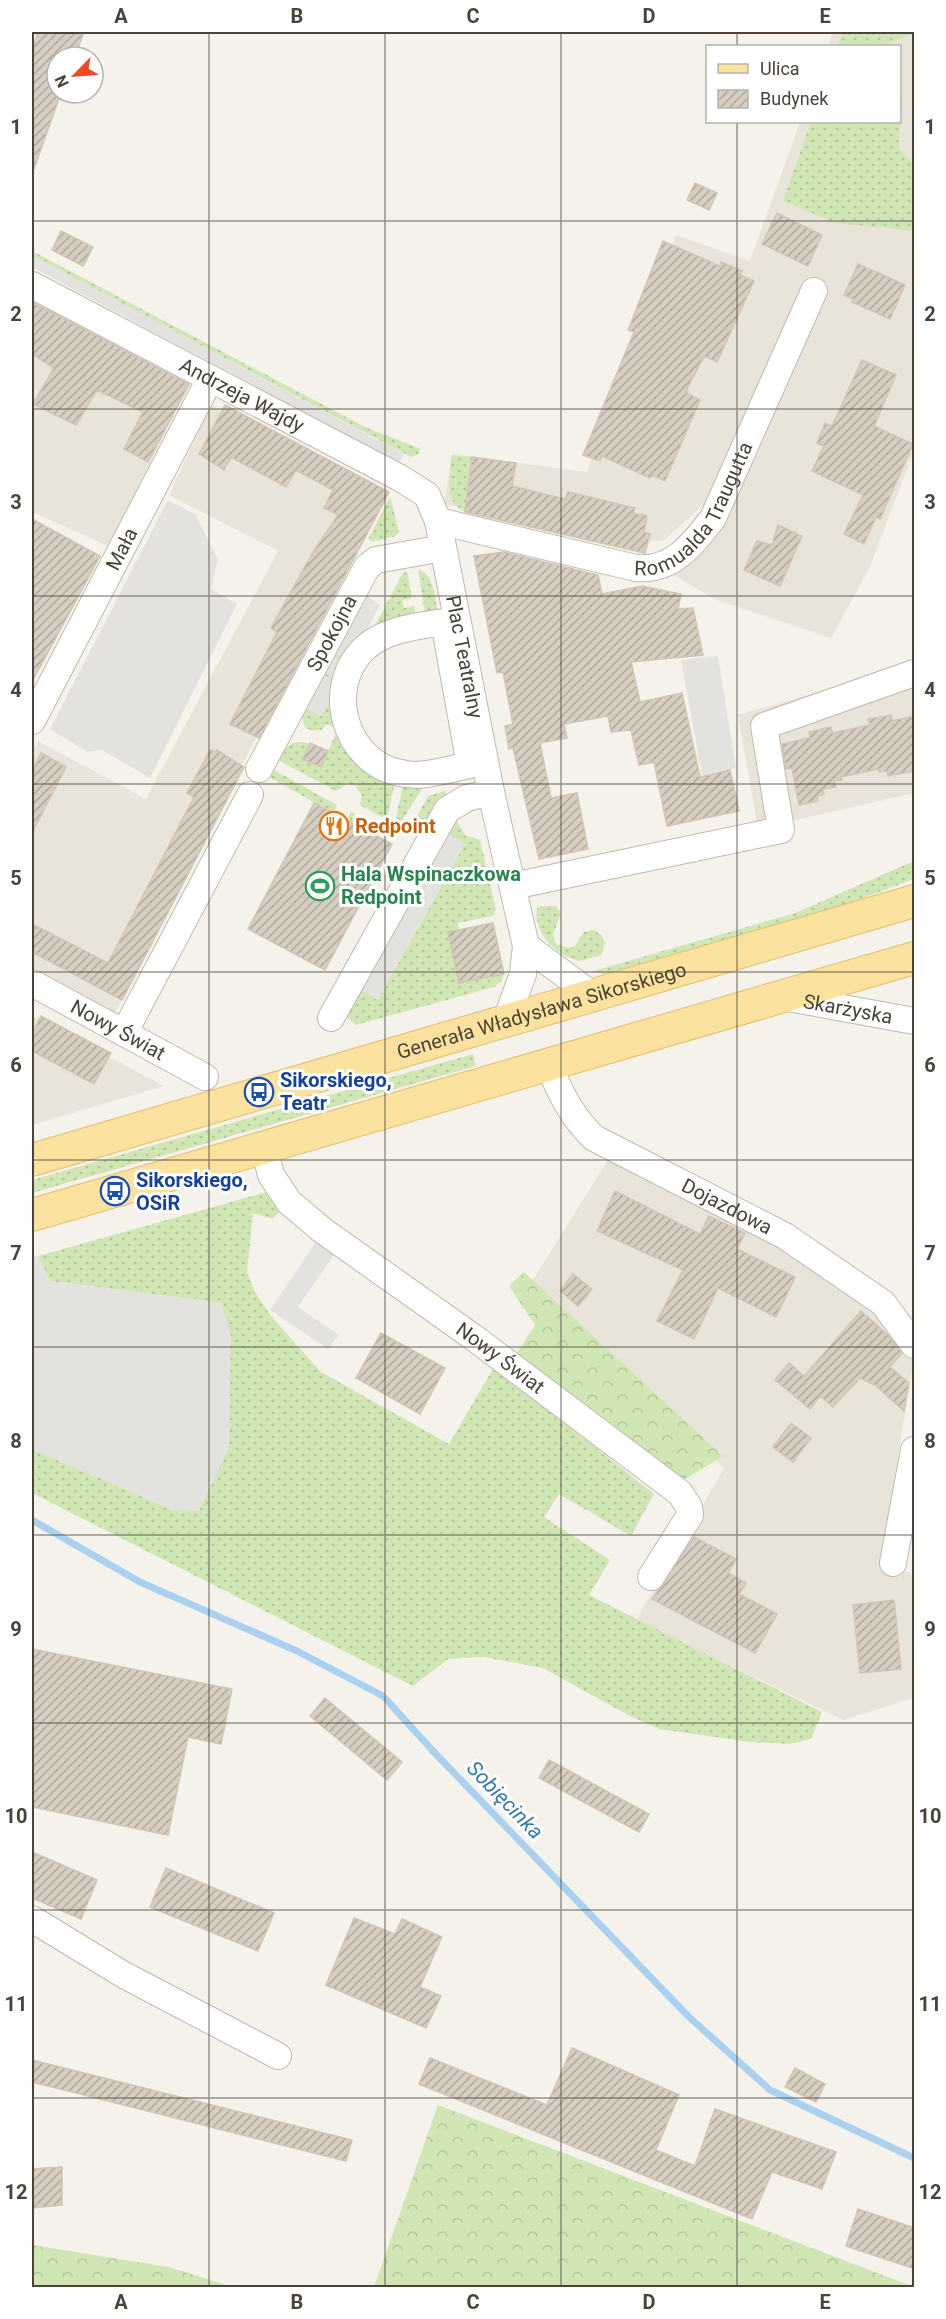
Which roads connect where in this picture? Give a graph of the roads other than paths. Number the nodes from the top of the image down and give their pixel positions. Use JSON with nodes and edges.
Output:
{"nodes":[{"id":1,"x":32,"y":285,"type":"edge"},
{"id":2,"x":814,"y":291,"type":"dead end"},
{"id":3,"x":210,"y":379,"type":"junction"},
{"id":4,"x":438,"y":521,"type":"junction"},
{"id":5,"x":443,"y":548,"type":"junction"},
{"id":6,"x":915,"y":673,"type":"edge"},
{"id":7,"x":32,"y":721,"type":"edge"},
{"id":8,"x":470,"y":765,"type":"joint"},
{"id":9,"x":259,"y":769,"type":"dead end"},
{"id":10,"x":491,"y":792,"type":"junction"},
{"id":11,"x":250,"y":795,"type":"dead end"},
{"id":12,"x":513,"y":886,"type":"junction"},
{"id":13,"x":915,"y":901,"type":"edge"},
{"id":14,"x":526,"y":946,"type":"junction"},
{"id":15,"x":915,"y":958,"type":"edge"},
{"id":16,"x":32,"y":983,"type":"edge"},
{"id":17,"x":783,"y":996,"type":"junction"},
{"id":18,"x":595,"y":997,"type":"junction"},
{"id":19,"x":331,"y":1018,"type":"dead end"},
{"id":20,"x":915,"y":1021,"type":"edge"},
{"id":21,"x":505,"y":1023,"type":"junction"},
{"id":22,"x":124,"y":1033,"type":"junction"},
{"id":23,"x":549,"y":1065,"type":"junction"},
{"id":24,"x":205,"y":1077,"type":"dead end"},
{"id":25,"x":264,"y":1147,"type":"junction"},
{"id":26,"x":32,"y":1160,"type":"edge"},
{"id":27,"x":32,"y":1215,"type":"edge"},
{"id":28,"x":915,"y":1345,"type":"edge"},
{"id":29,"x":915,"y":1450,"type":"edge"},
{"id":30,"x":893,"y":1563,"type":"dead end"},
{"id":31,"x":651,"y":1577,"type":"dead end"},
{"id":32,"x":35,"y":1921,"type":"edge"},
{"id":33,"x":278,"y":2056,"type":"dead end"}],
"edges":[{"from":1,"to":3,"type":"street","name":"Andrzeja Wajdy"},
{"from":2,"to":4,"type":"street","name":"Romualda Traugutta"},
{"from":3,"to":4,"type":"street","name":"Andrzeja Wajdy"},
{"from":3,"to":7,"type":"street","name":"Mała"},
{"from":4,"to":5,"type":"street","name":"Plac Teatralny"},
{"from":5,"to":9,"type":"street","name":"Spokojna"},
{"from":5,"to":10,"type":"street","name":"Plac Teatralny"},
{"from":6,"to":12,"type":"street"},
{"from":8,"to":8,"type":"street"},
{"from":10,"to":12,"type":"street","name":"Plac Teatralny"},
{"from":10,"to":19,"type":"street"},
{"from":11,"to":22,"type":"street"},
{"from":12,"to":14,"type":"street","name":"Plac Teatralny"},
{"from":13,"to":18,"type":"main road","name":"Generała Władysława Sikorskiego"},
{"from":14,"to":18,"type":"street"},
{"from":14,"to":21,"type":"street","name":"Plac Teatralny"},
{"from":15,"to":17,"type":"main road"},
{"from":16,"to":22,"type":"street","name":"Nowy Świat"},
{"from":17,"to":20,"type":"street","name":"Skarżyska"},
{"from":17,"to":23,"type":"main road"},
{"from":18,"to":21,"type":"main road","name":"Generała Władysława Sikorskiego"},
{"from":21,"to":26,"type":"main road","name":"Generała Władysława Sikorskiego"},
{"from":22,"to":24,"type":"street","name":"Nowy Świat"},
{"from":23,"to":25,"type":"main road"},
{"from":23,"to":28,"type":"street","name":"Dojazdowa"},
{"from":25,"to":27,"type":"main road"},
{"from":25,"to":31,"type":"street","name":"Nowy Świat"},
{"from":29,"to":30,"type":"street"},
{"from":32,"to":33,"type":"street"}]}
